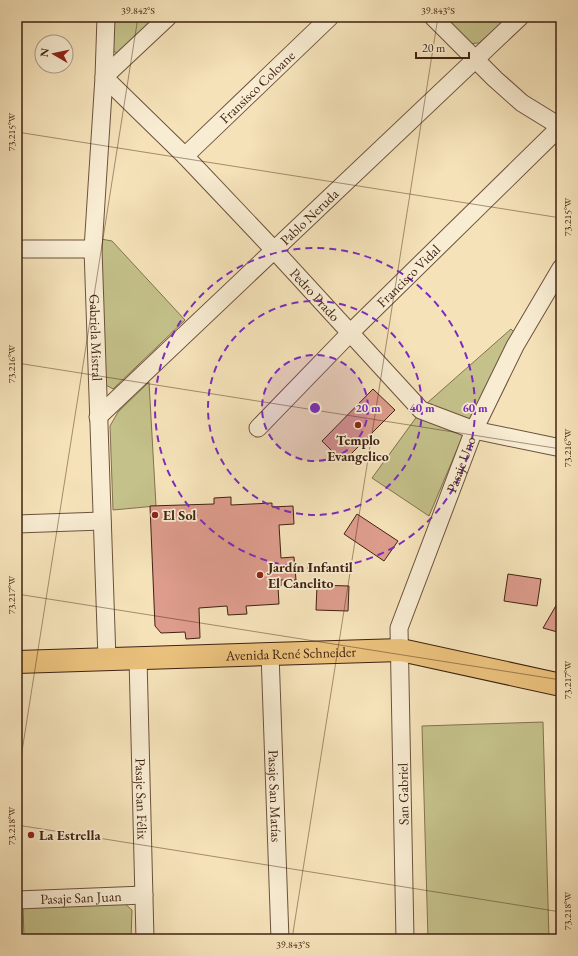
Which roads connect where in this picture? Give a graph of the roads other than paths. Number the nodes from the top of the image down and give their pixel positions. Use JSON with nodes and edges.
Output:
{"nodes":[{"id":1,"x":106,"y":17,"type":"edge"},
{"id":2,"x":168,"y":17,"type":"edge"},
{"id":3,"x":330,"y":17,"type":"edge"},
{"id":4,"x":433,"y":17,"type":"edge"},
{"id":5,"x":520,"y":17,"type":"edge"},
{"id":6,"x":476,"y":59,"type":"junction"},
{"id":7,"x":104,"y":77,"type":"junction"},
{"id":8,"x":561,"y":127,"type":"edge"},
{"id":9,"x":185,"y":156,"type":"junction"},
{"id":10,"x":24,"y":249,"type":"dead end"},
{"id":11,"x":93,"y":249,"type":"junction"},
{"id":12,"x":275,"y":251,"type":"junction"},
{"id":13,"x":561,"y":268,"type":"edge"},
{"id":14,"x":351,"y":332,"type":"junction"},
{"id":15,"x":98,"y":417,"type":"junction"},
{"id":16,"x":258,"y":428,"type":"dead end"},
{"id":17,"x":474,"y":430,"type":"junction"},
{"id":18,"x":561,"y":448,"type":"edge"},
{"id":19,"x":102,"y":521,"type":"junction"},
{"id":20,"x":17,"y":524,"type":"edge"},
{"id":21,"x":401,"y":650,"type":"junction"},
{"id":22,"x":270,"y":653,"type":"junction"},
{"id":23,"x":138,"y":658,"type":"junction"},
{"id":24,"x":107,"y":659,"type":"junction"},
{"id":25,"x":17,"y":662,"type":"edge"},
{"id":26,"x":561,"y":685,"type":"edge"},
{"id":27,"x":144,"y":895,"type":"junction"},
{"id":28,"x":17,"y":900,"type":"edge"},
{"id":29,"x":145,"y":939,"type":"edge"},
{"id":30,"x":280,"y":939,"type":"edge"},
{"id":31,"x":405,"y":939,"type":"edge"}],
"edges":[{"from":1,"to":7,"type":"street","name":"Gabriela Mistral"},
{"from":2,"to":7,"type":"street"},
{"from":3,"to":9,"type":"street","name":"Fransisco Coloane"},
{"from":4,"to":6,"type":"street"},
{"from":5,"to":6,"type":"street","name":"Pablo Neruda"},
{"from":6,"to":8,"type":"street"},
{"from":6,"to":12,"type":"street","name":"Pablo Neruda"},
{"from":7,"to":9,"type":"street","name":"Pedro Prado"},
{"from":7,"to":11,"type":"street","name":"Gabriela Mistral"},
{"from":8,"to":14,"type":"street","name":"Francisco Vidal"},
{"from":9,"to":12,"type":"street","name":"Pedro Prado"},
{"from":10,"to":11,"type":"street"},
{"from":11,"to":15,"type":"street","name":"Gabriela Mistral"},
{"from":12,"to":14,"type":"street","name":"Pedro Prado"},
{"from":12,"to":15,"type":"street","name":"Pablo Neruda"},
{"from":13,"to":17,"type":"street","name":"Pasaje Uno"},
{"from":14,"to":16,"type":"street","name":"Francisco Vidal"},
{"from":14,"to":17,"type":"street","name":"Pedro Prado"},
{"from":15,"to":19,"type":"street","name":"Gabriela Mistral"},
{"from":17,"to":18,"type":"street","name":"Pedro Prado"},
{"from":17,"to":21,"type":"street","name":"Pasaje Uno"},
{"from":19,"to":20,"type":"street"},
{"from":19,"to":24,"type":"street","name":"Gabriela Mistral"},
{"from":21,"to":22,"type":"main road","name":"Avenida René Schneider"},
{"from":21,"to":26,"type":"main road","name":"Avenida René Schneider"},
{"from":21,"to":31,"type":"street","name":"San Gabriel"},
{"from":22,"to":23,"type":"main road","name":"Avenida René Schneider"},
{"from":22,"to":30,"type":"street","name":"Pasaje San Matías"},
{"from":23,"to":24,"type":"main road","name":"Avenida René Schneider"},
{"from":23,"to":27,"type":"street","name":"Pasaje San Félix"},
{"from":24,"to":25,"type":"main road","name":"Avenida René Schneider"},
{"from":27,"to":28,"type":"street","name":"Pasaje San Juan"},
{"from":27,"to":29,"type":"street","name":"Pasaje San Félix"}]}
